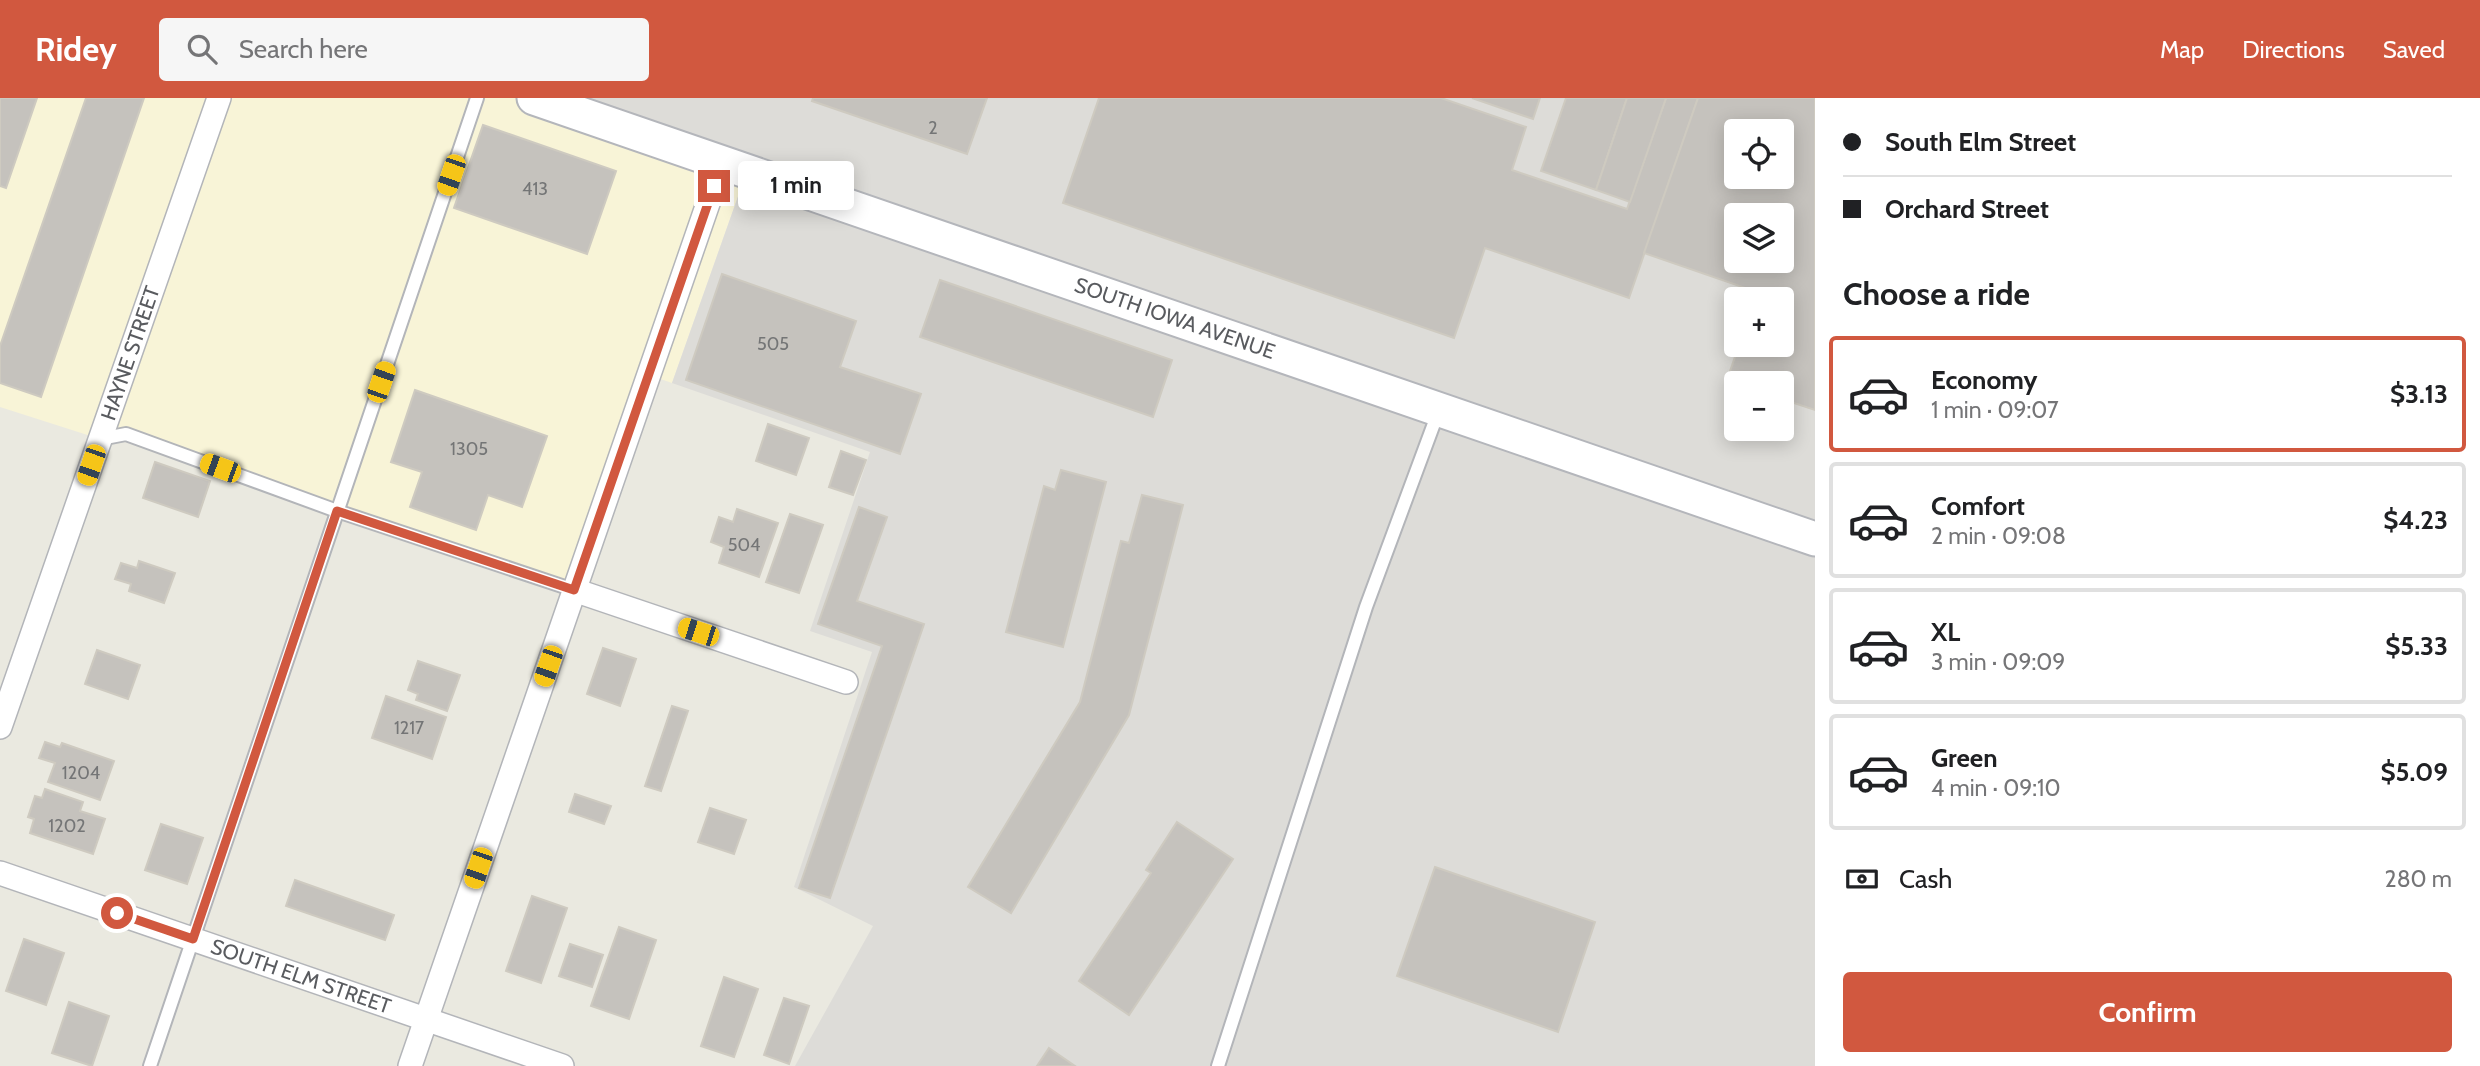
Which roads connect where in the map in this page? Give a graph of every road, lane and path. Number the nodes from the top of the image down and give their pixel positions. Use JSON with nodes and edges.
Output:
{"nodes":[{"id":1,"x":219,"y":98,"type":"edge"},
{"id":2,"x":477,"y":98,"type":"edge"},
{"id":3,"x":534,"y":98,"type":"edge"},
{"id":4,"x":722,"y":163,"type":"junction"},
{"id":5,"x":1439,"y":409,"type":"junction"},
{"id":6,"x":100,"y":439,"type":"junction"},
{"id":7,"x":337,"y":511,"type":"junction"},
{"id":8,"x":1815,"y":539,"type":"edge"},
{"id":9,"x":574,"y":590,"type":"junction"},
{"id":10,"x":846,"y":682,"type":"dead end"},
{"id":11,"x":0,"y":727,"type":"edge"},
{"id":12,"x":0,"y":873,"type":"edge"},
{"id":13,"x":193,"y":939,"type":"junction"},
{"id":14,"x":426,"y":1019,"type":"junction"},
{"id":15,"x":150,"y":1066,"type":"edge"},
{"id":16,"x":410,"y":1066,"type":"edge"},
{"id":17,"x":562,"y":1066,"type":"edge"},
{"id":18,"x":1218,"y":1066,"type":"edge"}],
"edges":[{"from":1,"to":6,"type":"street","name":"HAYNE STREET"},
{"from":2,"to":7,"type":"lane"},
{"from":3,"to":4,"type":"main road","name":"SOUTH IOWA AVENUE"},
{"from":4,"to":5,"type":"main road","name":"SOUTH IOWA AVENUE"},
{"from":4,"to":9,"type":"street"},
{"from":5,"to":8,"type":"main road","name":"SOUTH IOWA AVENUE"},
{"from":5,"to":18,"type":"lane"},
{"from":6,"to":7,"type":"lane"},
{"from":6,"to":11,"type":"street","name":"HAYNE STREET"},
{"from":7,"to":9,"type":"lane"},
{"from":7,"to":13,"type":"lane"},
{"from":9,"to":10,"type":"street"},
{"from":9,"to":14,"type":"street"},
{"from":12,"to":13,"type":"street","name":"SOUTH ELM STREET"},
{"from":13,"to":14,"type":"street","name":"SOUTH ELM STREET"},
{"from":13,"to":15,"type":"lane"},
{"from":14,"to":16,"type":"street"},
{"from":14,"to":17,"type":"street","name":"SOUTH ELM STREET"}]}
